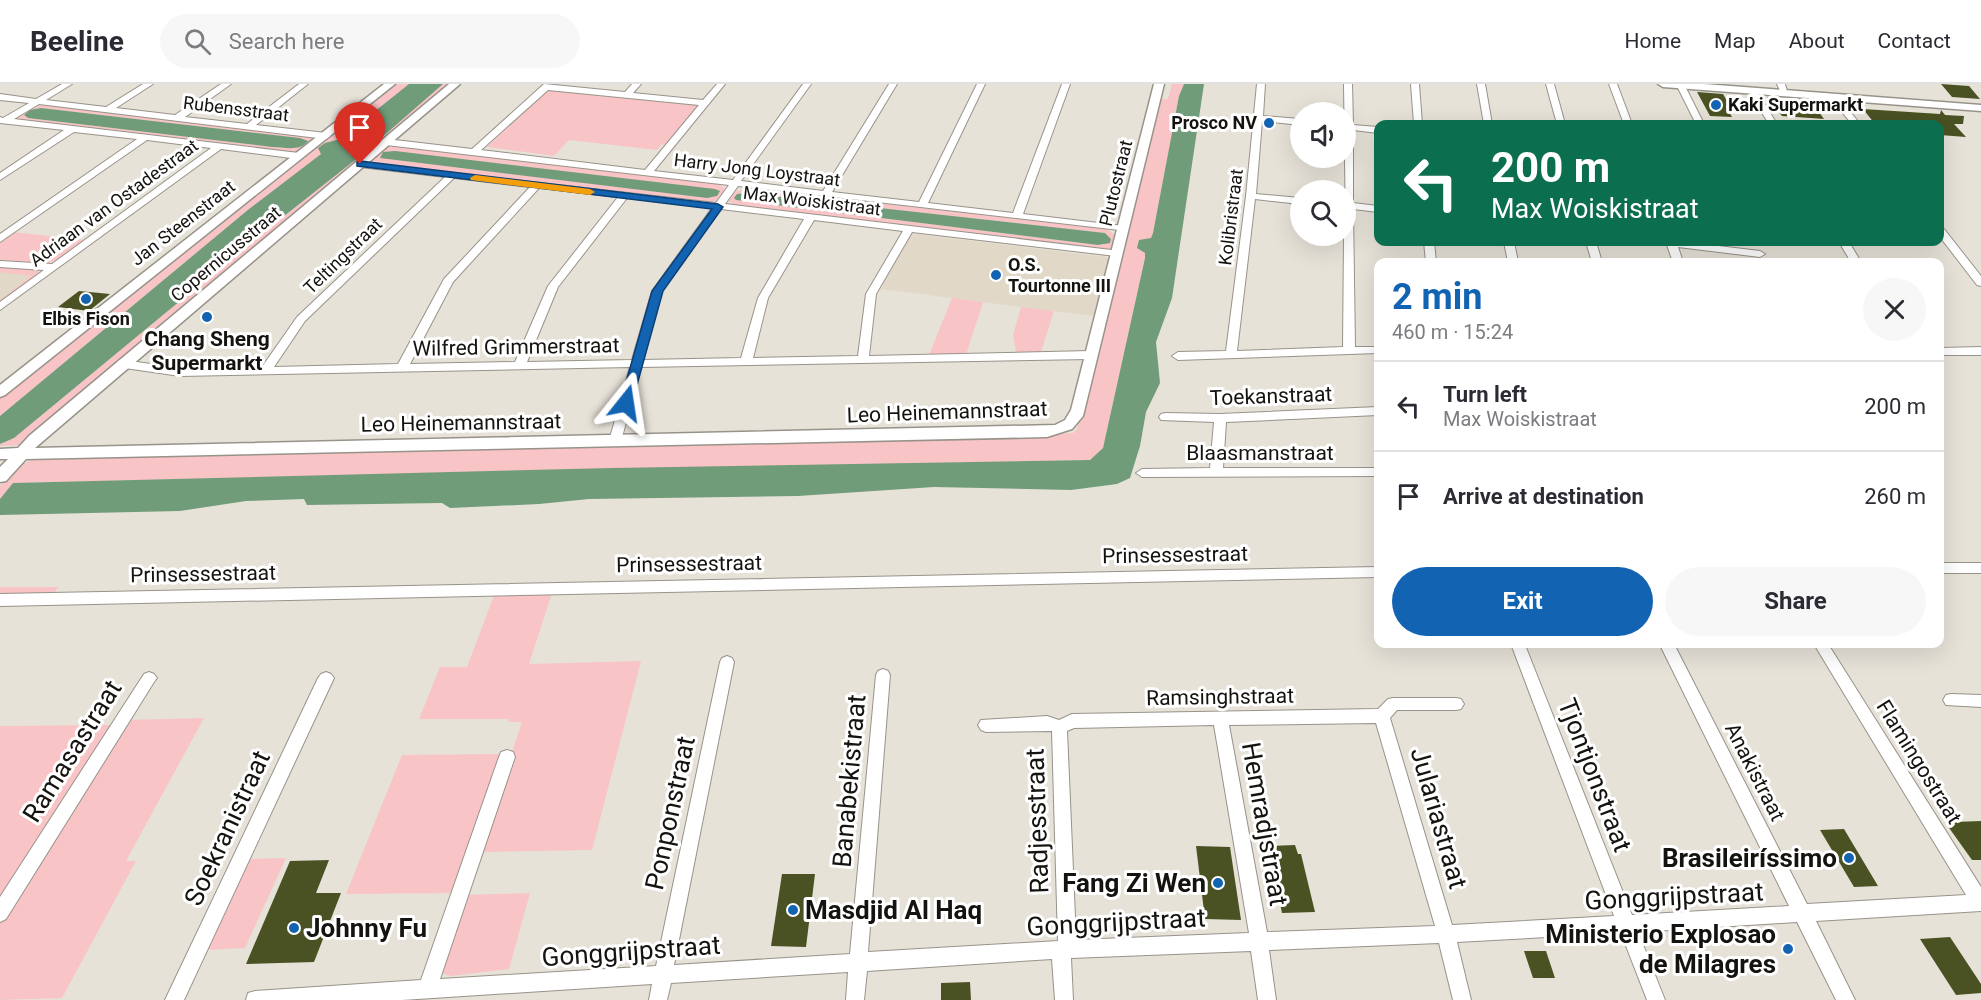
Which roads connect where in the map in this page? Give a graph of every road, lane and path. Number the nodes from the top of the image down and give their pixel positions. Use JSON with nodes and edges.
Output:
{"nodes":[{"id":1,"x":68,"y":84,"type":"edge"},
{"id":2,"x":149,"y":84,"type":"edge"},
{"id":3,"x":227,"y":84,"type":"edge"},
{"id":4,"x":304,"y":84,"type":"edge"},
{"id":5,"x":390,"y":84,"type":"edge"},
{"id":6,"x":455,"y":84,"type":"edge"},
{"id":7,"x":637,"y":84,"type":"edge"},
{"id":8,"x":721,"y":84,"type":"edge"},
{"id":9,"x":807,"y":84,"type":"edge"},
{"id":10,"x":893,"y":84,"type":"edge"},
{"id":11,"x":981,"y":84,"type":"edge"},
{"id":12,"x":1066,"y":84,"type":"edge"},
{"id":13,"x":1159,"y":84,"type":"edge"},
{"id":14,"x":1261,"y":84,"type":"edge"},
{"id":15,"x":1348,"y":84,"type":"edge"},
{"id":16,"x":1415,"y":84,"type":"edge"},
{"id":17,"x":1481,"y":84,"type":"edge"},
{"id":18,"x":1550,"y":84,"type":"edge"},
{"id":19,"x":1613,"y":84,"type":"edge"},
{"id":20,"x":1663,"y":84,"type":"edge"},
{"id":21,"x":547,"y":86,"type":"edge"},
{"id":22,"x":1681,"y":86,"type":"junction"},
{"id":23,"x":1783,"y":89,"type":"edge"},
{"id":24,"x":1753,"y":92,"type":"junction"},
{"id":25,"x":626,"y":96,"type":"junction"},
{"id":26,"x":0,"y":97,"type":"edge"},
{"id":27,"x":1834,"y":97,"type":"junction"},
{"id":28,"x":38,"y":102,"type":"junction"},
{"id":29,"x":1348,"y":102,"type":"edge"},
{"id":30,"x":705,"y":103,"type":"junction"},
{"id":31,"x":1981,"y":108,"type":"edge"},
{"id":32,"x":107,"y":110,"type":"junction"},
{"id":33,"x":177,"y":118,"type":"junction"},
{"id":34,"x":1259,"y":118,"type":"junction"},
{"id":35,"x":1418,"y":120,"type":"edge"},
{"id":36,"x":1487,"y":120,"type":"edge"},
{"id":37,"x":1560,"y":120,"type":"edge"},
{"id":38,"x":1626,"y":120,"type":"edge"},
{"id":39,"x":1698,"y":120,"type":"edge"},
{"id":40,"x":1770,"y":120,"type":"edge"},
{"id":41,"x":1853,"y":120,"type":"edge"},
{"id":42,"x":2,"y":121,"type":"edge"},
{"id":43,"x":1290,"y":121,"type":"edge"},
{"id":44,"x":248,"y":126,"type":"junction"},
{"id":45,"x":1356,"y":128,"type":"edge"},
{"id":46,"x":72,"y":129,"type":"junction"},
{"id":47,"x":1374,"y":130,"type":"edge"},
{"id":48,"x":326,"y":136,"type":"junction"},
{"id":49,"x":144,"y":138,"type":"junction"},
{"id":50,"x":386,"y":142,"type":"junction"},
{"id":51,"x":218,"y":147,"type":"junction"},
{"id":52,"x":474,"y":152,"type":"junction"},
{"id":53,"x":299,"y":156,"type":"junction"},
{"id":54,"x":360,"y":164,"type":"junction"},
{"id":55,"x":647,"y":173,"type":"junction"},
{"id":56,"x":452,"y":175,"type":"junction"},
{"id":57,"x":0,"y":177,"type":"edge"},
{"id":58,"x":734,"y":184,"type":"junction"},
{"id":59,"x":537,"y":185,"type":"junction"},
{"id":60,"x":826,"y":194,"type":"junction"},
{"id":61,"x":624,"y":196,"type":"junction"},
{"id":62,"x":1251,"y":196,"type":"junction"},
{"id":63,"x":1290,"y":200,"type":"edge"},
{"id":64,"x":922,"y":206,"type":"junction"},
{"id":65,"x":718,"y":207,"type":"junction"},
{"id":66,"x":1356,"y":207,"type":"edge"},
{"id":67,"x":1374,"y":209,"type":"edge"},
{"id":68,"x":1017,"y":216,"type":"junction"},
{"id":69,"x":810,"y":218,"type":"junction"},
{"id":70,"x":1124,"y":229,"type":"junction"},
{"id":71,"x":908,"y":230,"type":"junction"},
{"id":72,"x":1944,"y":236,"type":"edge"},
{"id":73,"x":0,"y":239,"type":"edge"},
{"id":74,"x":1348,"y":246,"type":"edge"},
{"id":75,"x":1694,"y":246,"type":"edge"},
{"id":76,"x":1116,"y":254,"type":"junction"},
{"id":77,"x":1762,"y":258,"type":"edge"},
{"id":78,"x":0,"y":264,"type":"edge"},
{"id":79,"x":54,"y":267,"type":"junction"},
{"id":80,"x":1981,"y":284,"type":"edge"},
{"id":81,"x":0,"y":307,"type":"edge"},
{"id":82,"x":1349,"y":350,"type":"junction"},
{"id":83,"x":1374,"y":350,"type":"edge"},
{"id":84,"x":1981,"y":351,"type":"edge"},
{"id":85,"x":1944,"y":352,"type":"edge"},
{"id":86,"x":1231,"y":354,"type":"junction"},
{"id":87,"x":1090,"y":355,"type":"junction"},
{"id":88,"x":1178,"y":356,"type":"dead end"},
{"id":89,"x":862,"y":359,"type":"junction"},
{"id":90,"x":746,"y":362,"type":"junction"},
{"id":91,"x":122,"y":364,"type":"junction"},
{"id":92,"x":520,"y":365,"type":"junction"},
{"id":93,"x":636,"y":365,"type":"junction"},
{"id":94,"x":402,"y":368,"type":"junction"},
{"id":95,"x":266,"y":370,"type":"junction"},
{"id":96,"x":1,"y":390,"type":"edge"},
{"id":97,"x":1374,"y":411,"type":"edge"},
{"id":98,"x":1165,"y":417,"type":"dead end"},
{"id":99,"x":1220,"y":418,"type":"junction"},
{"id":100,"x":1067,"y":428,"type":"joint"},
{"id":101,"x":615,"y":441,"type":"junction"},
{"id":102,"x":2,"y":454,"type":"edge"},
{"id":103,"x":21,"y":454,"type":"junction"},
{"id":104,"x":1374,"y":472,"type":"edge"},
{"id":105,"x":1142,"y":473,"type":"dead end"},
{"id":106,"x":1216,"y":474,"type":"junction"},
{"id":107,"x":0,"y":477,"type":"edge"},
{"id":108,"x":1944,"y":568,"type":"edge"},
{"id":109,"x":1981,"y":568,"type":"edge"},
{"id":110,"x":1374,"y":572,"type":"edge"},
{"id":111,"x":0,"y":600,"type":"edge"},
{"id":112,"x":1519,"y":648,"type":"edge"},
{"id":113,"x":1669,"y":648,"type":"edge"},
{"id":114,"x":1823,"y":648,"type":"edge"},
{"id":115,"x":727,"y":662,"type":"dead end"},
{"id":116,"x":884,"y":675,"type":"dead end"},
{"id":117,"x":148,"y":678,"type":"dead end"},
{"id":118,"x":326,"y":678,"type":"dead end"},
{"id":119,"x":1951,"y":700,"type":"dead end"},
{"id":120,"x":1981,"y":701,"type":"edge"},
{"id":121,"x":1456,"y":704,"type":"dead end"},
{"id":122,"x":1382,"y":716,"type":"junction"},
{"id":123,"x":1220,"y":718,"type":"junction"},
{"id":124,"x":986,"y":725,"type":"dead end"},
{"id":125,"x":1060,"y":728,"type":"junction"},
{"id":126,"x":507,"y":757,"type":"dead end"},
{"id":127,"x":1981,"y":903,"type":"edge"},
{"id":128,"x":0,"y":913,"type":"edge"},
{"id":129,"x":1803,"y":915,"type":"junction"},
{"id":130,"x":1626,"y":924,"type":"junction"},
{"id":131,"x":1446,"y":934,"type":"junction"},
{"id":132,"x":1259,"y":940,"type":"junction"},
{"id":133,"x":1064,"y":949,"type":"junction"},
{"id":134,"x":859,"y":963,"type":"junction"},
{"id":135,"x":663,"y":974,"type":"junction"},
{"id":136,"x":428,"y":988,"type":"junction"},
{"id":137,"x":470,"y":993,"type":"edge"},
{"id":138,"x":299,"y":999,"type":"edge"},
{"id":139,"x":174,"y":1000,"type":"edge"},
{"id":140,"x":255,"y":1000,"type":"edge"},
{"id":141,"x":658,"y":1000,"type":"edge"},
{"id":142,"x":855,"y":1000,"type":"edge"},
{"id":143,"x":1064,"y":1000,"type":"edge"},
{"id":144,"x":1267,"y":1000,"type":"edge"},
{"id":145,"x":1462,"y":1000,"type":"edge"},
{"id":146,"x":1656,"y":1000,"type":"edge"},
{"id":147,"x":1846,"y":1000,"type":"edge"}],
"edges":[{"from":1,"to":28,"type":"street"},
{"from":2,"to":32,"type":"street"},
{"from":3,"to":33,"type":"street"},
{"from":4,"to":44,"type":"street"},
{"from":5,"to":48,"type":"street","name":"Jan Steenstraat"},
{"from":6,"to":50,"type":"street","name":"Copernicusstraat"},
{"from":7,"to":25,"type":"street"},
{"from":8,"to":30,"type":"street"},
{"from":9,"to":58,"type":"street"},
{"from":10,"to":60,"type":"street"},
{"from":11,"to":64,"type":"street"},
{"from":12,"to":68,"type":"street"},
{"from":13,"to":70,"type":"street","name":"Plutostraat"},
{"from":14,"to":34,"type":"street","name":"Kolibristraat"},
{"from":15,"to":29,"type":"street"},
{"from":16,"to":35,"type":"street"},
{"from":17,"to":36,"type":"street"},
{"from":18,"to":37,"type":"street"},
{"from":19,"to":38,"type":"street"},
{"from":20,"to":22,"type":"street"},
{"from":21,"to":25,"type":"street"},
{"from":21,"to":52,"type":"street"},
{"from":22,"to":24,"type":"street"},
{"from":22,"to":39,"type":"street"},
{"from":23,"to":24,"type":"street"},
{"from":23,"to":27,"type":"street"},
{"from":24,"to":40,"type":"street"},
{"from":25,"to":30,"type":"street"},
{"from":26,"to":28,"type":"street","name":"Rubensstraat"},
{"from":27,"to":31,"type":"street"},
{"from":27,"to":41,"type":"street"},
{"from":28,"to":32,"type":"street","name":"Rubensstraat"},
{"from":28,"to":42,"type":"street"},
{"from":30,"to":55,"type":"street"},
{"from":32,"to":33,"type":"street","name":"Rubensstraat"},
{"from":33,"to":44,"type":"street","name":"Rubensstraat"},
{"from":34,"to":43,"type":"street"},
{"from":34,"to":62,"type":"street","name":"Kolibristraat"},
{"from":42,"to":46,"type":"street","name":"Rubensstraat"},
{"from":44,"to":48,"type":"street","name":"Rubensstraat"},
{"from":45,"to":47,"type":"street"},
{"from":46,"to":49,"type":"street","name":"Rubensstraat"},
{"from":46,"to":57,"type":"street"},
{"from":48,"to":53,"type":"street","name":"Jan Steenstraat"},
{"from":49,"to":51,"type":"street","name":"Rubensstraat"},
{"from":49,"to":73,"type":"street"},
{"from":50,"to":52,"type":"street","name":"Harry Jong Loystraat"},
{"from":50,"to":54,"type":"street","name":"Copernicusstraat"},
{"from":51,"to":53,"type":"street","name":"Rubensstraat"},
{"from":51,"to":79,"type":"street","name":"Adriaan van Ostadestraat"},
{"from":52,"to":55,"type":"street","name":"Harry Jong Loystraat"},
{"from":53,"to":96,"type":"street","name":"Jan Steenstraat"},
{"from":54,"to":56,"type":"street","name":"Max Woiskistraat"},
{"from":54,"to":91,"type":"street","name":"Copernicusstraat"},
{"from":55,"to":58,"type":"street","name":"Harry Jong Loystraat"},
{"from":56,"to":59,"type":"street","name":"Max Woiskistraat"},
{"from":56,"to":95,"type":"street","name":"Teltingstraat"},
{"from":58,"to":60,"type":"street","name":"Harry Jong Loystraat"},
{"from":58,"to":65,"type":"street"},
{"from":59,"to":61,"type":"street","name":"Max Woiskistraat"},
{"from":59,"to":94,"type":"street"},
{"from":60,"to":64,"type":"street","name":"Harry Jong Loystraat"},
{"from":61,"to":65,"type":"street","name":"Max Woiskistraat"},
{"from":61,"to":92,"type":"street"},
{"from":62,"to":63,"type":"street"},
{"from":62,"to":86,"type":"street","name":"Kolibristraat"},
{"from":64,"to":68,"type":"street","name":"Harry Jong Loystraat"},
{"from":65,"to":69,"type":"street","name":"Max Woiskistraat"},
{"from":65,"to":93,"type":"street"},
{"from":66,"to":67,"type":"street"},
{"from":68,"to":70,"type":"street","name":"Harry Jong Loystraat"},
{"from":69,"to":71,"type":"street","name":"Max Woiskistraat"},
{"from":69,"to":90,"type":"street"},
{"from":70,"to":76,"type":"street","name":"Plutostraat"},
{"from":71,"to":76,"type":"street","name":"Max Woiskistraat"},
{"from":71,"to":89,"type":"street"},
{"from":72,"to":80,"type":"street"},
{"from":74,"to":82,"type":"street"},
{"from":75,"to":77,"type":"street"},
{"from":76,"to":87,"type":"street","name":"Plutostraat"},
{"from":78,"to":79,"type":"street"},
{"from":79,"to":81,"type":"street","name":"Adriaan van Ostadestraat"},
{"from":82,"to":83,"type":"street"},
{"from":82,"to":86,"type":"street"},
{"from":84,"to":85,"type":"street"},
{"from":86,"to":88,"type":"street"},
{"from":87,"to":89,"type":"street","name":"Wilfred Grimmerstraat"},
{"from":87,"to":100,"type":"street","name":"Plutostraat"},
{"from":89,"to":90,"type":"street","name":"Wilfred Grimmerstraat"},
{"from":90,"to":93,"type":"street","name":"Wilfred Grimmerstraat"},
{"from":91,"to":95,"type":"street","name":"Wilfred Grimmerstraat"},
{"from":91,"to":103,"type":"street","name":"Copernicusstraat"},
{"from":92,"to":93,"type":"street","name":"Wilfred Grimmerstraat"},
{"from":92,"to":94,"type":"street","name":"Wilfred Grimmerstraat"},
{"from":93,"to":101,"type":"street"},
{"from":94,"to":95,"type":"street","name":"Wilfred Grimmerstraat"},
{"from":97,"to":99,"type":"street","name":"Toekanstraat"},
{"from":98,"to":99,"type":"street","name":"Toekanstraat"},
{"from":99,"to":106,"type":"street"},
{"from":100,"to":101,"type":"street","name":"Leo Heinemannstraat"},
{"from":101,"to":103,"type":"street","name":"Leo Heinemannstraat"},
{"from":102,"to":103,"type":"street","name":"Leo Heinemannstraat"},
{"from":103,"to":107,"type":"street","name":"Copernicusstraat"},
{"from":104,"to":106,"type":"street","name":"Blaasmanstraat"},
{"from":105,"to":106,"type":"street","name":"Blaasmanstraat"},
{"from":108,"to":109,"type":"street"},
{"from":110,"to":111,"type":"street","name":"Prinsessestraat"},
{"from":112,"to":130,"type":"street","name":"Tjontjonstraat"},
{"from":113,"to":129,"type":"street","name":"Anakistraat"},
{"from":114,"to":127,"type":"street","name":"Flamingostraat"},
{"from":115,"to":135,"type":"street","name":"Ponponstraat"},
{"from":116,"to":134,"type":"street","name":"Banabekistraat"},
{"from":117,"to":128,"type":"street","name":"Ramasastraat"},
{"from":118,"to":139,"type":"street","name":"Soekranistraat"},
{"from":119,"to":120,"type":"street"},
{"from":121,"to":122,"type":"street"},
{"from":122,"to":123,"type":"street","name":"Ramsinghstraat"},
{"from":122,"to":131,"type":"street","name":"Julariastraat"},
{"from":123,"to":125,"type":"street","name":"Ramsinghstraat"},
{"from":123,"to":132,"type":"street","name":"Hemradjstraat"},
{"from":124,"to":125,"type":"street"},
{"from":125,"to":133,"type":"street","name":"Radjesstraat"},
{"from":126,"to":136,"type":"street"},
{"from":127,"to":129,"type":"street","name":"Gonggrijpstraat"},
{"from":129,"to":130,"type":"street","name":"Gonggrijpstraat"},
{"from":129,"to":147,"type":"street","name":"Anakistraat"},
{"from":130,"to":131,"type":"street","name":"Gonggrijpstraat"},
{"from":130,"to":146,"type":"street","name":"Tjontjonstraat"},
{"from":131,"to":132,"type":"street","name":"Gonggrijpstraat"},
{"from":131,"to":145,"type":"street","name":"Julariastraat"},
{"from":132,"to":133,"type":"street","name":"Gonggrijpstraat"},
{"from":132,"to":144,"type":"street","name":"Hemradjstraat"},
{"from":133,"to":134,"type":"street","name":"Gonggrijpstraat"},
{"from":133,"to":143,"type":"street","name":"Radjesstraat"},
{"from":134,"to":135,"type":"street","name":"Gonggrijpstraat"},
{"from":134,"to":142,"type":"street","name":"Banabekistraat"},
{"from":135,"to":137,"type":"street","name":"Gonggrijpstraat"},
{"from":135,"to":141,"type":"street","name":"Ponponstraat"},
{"from":136,"to":137,"type":"street","name":"Gonggrijpstraat"},
{"from":136,"to":138,"type":"street","name":"Gonggrijpstraat"},
{"from":138,"to":140,"type":"street","name":"Gonggrijpstraat"}]}
